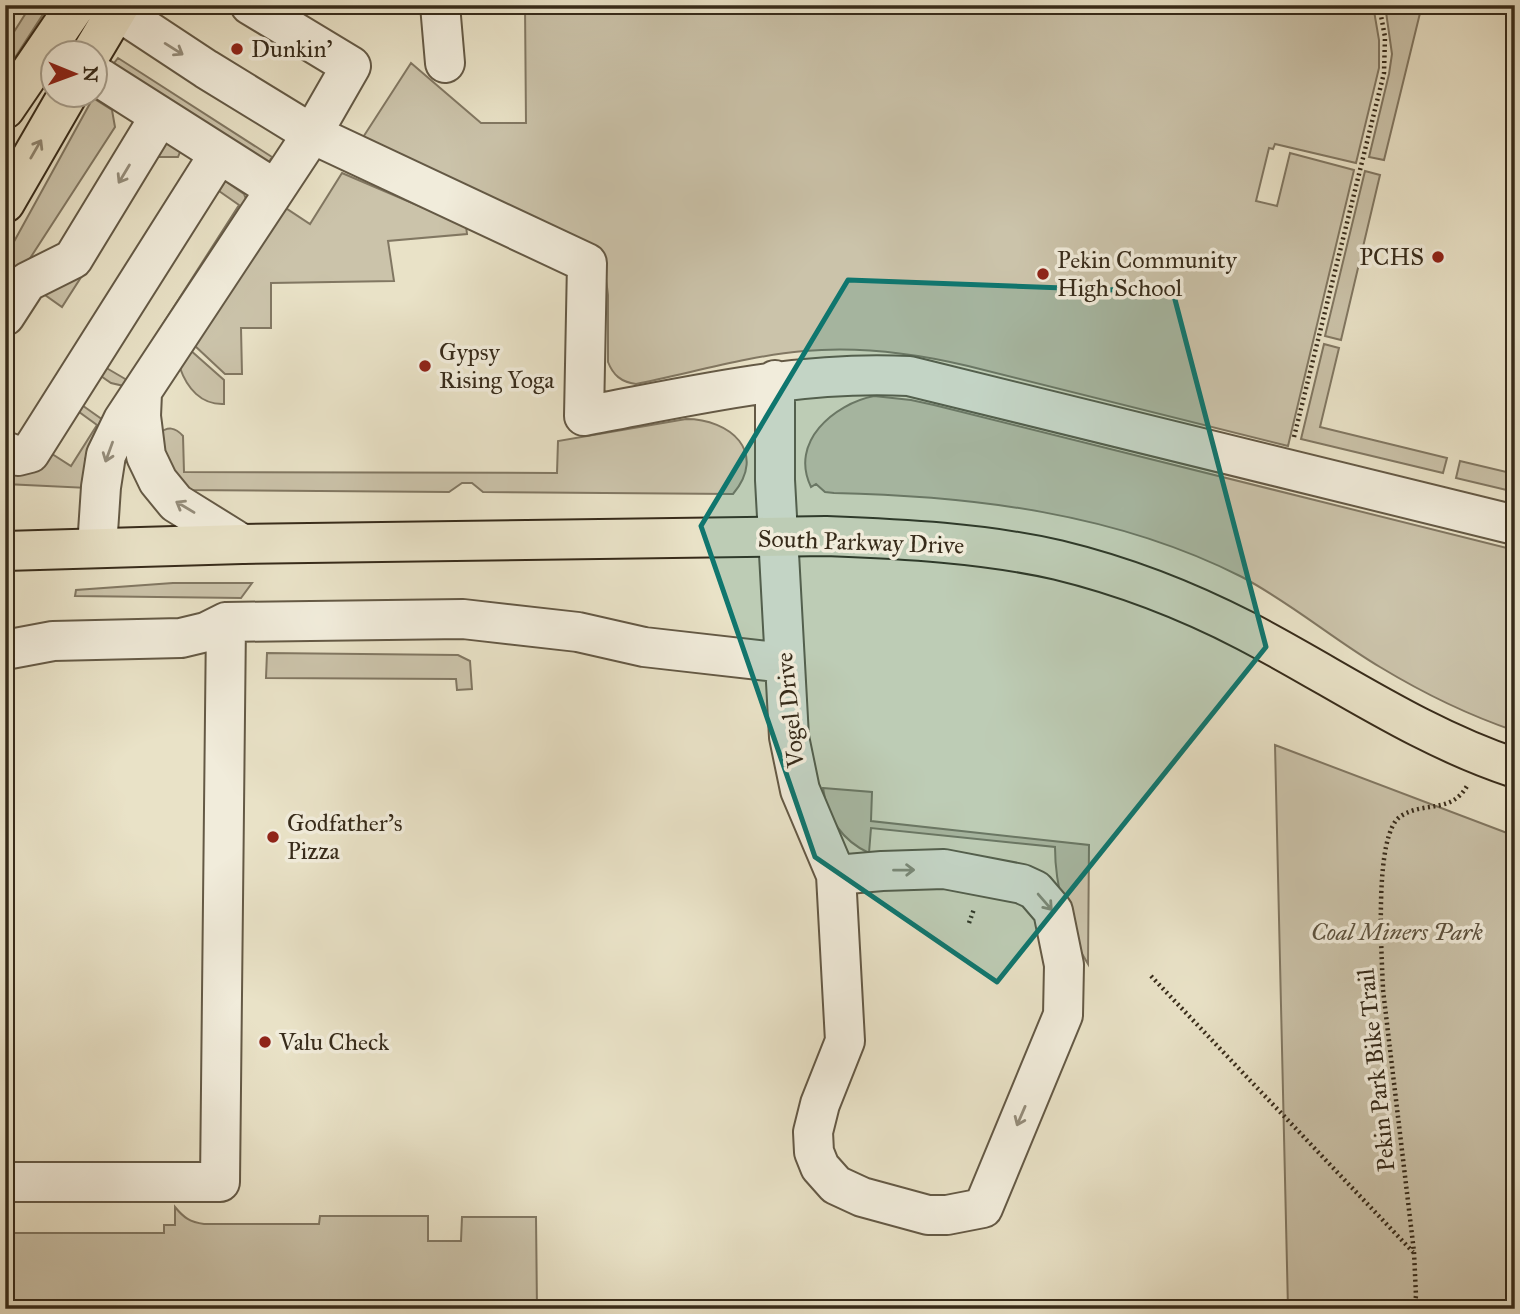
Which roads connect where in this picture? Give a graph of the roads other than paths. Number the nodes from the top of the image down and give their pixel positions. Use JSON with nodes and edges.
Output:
{"nodes":[{"id":1,"x":75,"y":5,"type":"edge"},
{"id":2,"x":229,"y":5,"type":"edge"},
{"id":3,"x":250,"y":5,"type":"edge"},
{"id":4,"x":440,"y":5,"type":"edge"},
{"id":5,"x":115,"y":7,"type":"edge"},
{"id":6,"x":59,"y":38,"type":"edge"},
{"id":7,"x":99,"y":38,"type":"edge"},
{"id":8,"x":445,"y":63,"type":"dead end"},
{"id":9,"x":38,"y":69,"type":"edge"},
{"id":10,"x":205,"y":69,"type":"junction"},
{"id":11,"x":108,"y":84,"type":"edge"},
{"id":12,"x":60,"y":108,"type":"edge"},
{"id":13,"x":5,"y":109,"type":"edge"},
{"id":14,"x":150,"y":110,"type":"junction"},
{"id":15,"x":312,"y":134,"type":"junction"},
{"id":16,"x":219,"y":154,"type":"junction"},
{"id":17,"x":275,"y":189,"type":"junction"},
{"id":18,"x":5,"y":203,"type":"edge"},
{"id":19,"x":5,"y":316,"type":"edge"},
{"id":20,"x":78,"y":379,"type":"junction"},
{"id":21,"x":775,"y":380,"type":"junction"},
{"id":22,"x":138,"y":407,"type":"junction"},
{"id":23,"x":21,"y":447,"type":"edge"},
{"id":24,"x":1515,"y":525,"type":"edge"},
{"id":25,"x":5,"y":527,"type":"edge"},
{"id":26,"x":778,"y":537,"type":"junction"},
{"id":27,"x":97,"y":541,"type":"junction"},
{"id":28,"x":242,"y":544,"type":"junction"},
{"id":29,"x":5,"y":551,"type":"edge"},
{"id":30,"x":226,"y":622,"type":"junction"},
{"id":31,"x":5,"y":650,"type":"edge"},
{"id":32,"x":785,"y":663,"type":"junction"},
{"id":33,"x":1515,"y":768,"type":"edge"},
{"id":34,"x":836,"y":875,"type":"junction"},
{"id":35,"x":5,"y":1182,"type":"edge"}],
"edges":[{"from":1,"to":6,"type":"main road"},
{"from":2,"to":10,"type":"street"},
{"from":3,"to":15,"type":"street"},
{"from":4,"to":8,"type":"street"},
{"from":5,"to":7,"type":"main road"},
{"from":5,"to":10,"type":"street","one_way":true},
{"from":9,"to":13,"type":"main road"},
{"from":10,"to":15,"type":"street"},
{"from":11,"to":14,"type":"street"},
{"from":18,"to":12,"type":"main road","one_way":true},
{"from":14,"to":16,"type":"street"},
{"from":14,"to":19,"type":"street","one_way":true},
{"from":15,"to":17,"type":"street"},
{"from":15,"to":21,"type":"street"},
{"from":16,"to":17,"type":"street"},
{"from":16,"to":20,"type":"street"},
{"from":17,"to":22,"type":"street"},
{"from":20,"to":22,"type":"street"},
{"from":20,"to":23,"type":"street"},
{"from":21,"to":24,"type":"street"},
{"from":21,"to":26,"type":"street","name":"Vogel Drive"},
{"from":22,"to":27,"type":"street","one_way":true},
{"from":28,"to":22,"type":"street","one_way":true},
{"from":25,"to":27,"type":"main road","name":"South Parkway Drive"},
{"from":26,"to":28,"type":"main road","name":"South Parkway Drive"},
{"from":26,"to":32,"type":"street","name":"Vogel Drive"},
{"from":26,"to":33,"type":"main road","name":"South Parkway Drive"},
{"from":27,"to":28,"type":"main road","name":"South Parkway Drive"},
{"from":27,"to":29,"type":"main road","name":"South Parkway Drive"},
{"from":30,"to":31,"type":"street"},
{"from":30,"to":32,"type":"street"},
{"from":30,"to":35,"type":"street"},
{"from":32,"to":34,"type":"street","name":"Vogel Drive"},
{"from":34,"to":34,"type":"street","name":"Vogel Drive","one_way":true}]}
